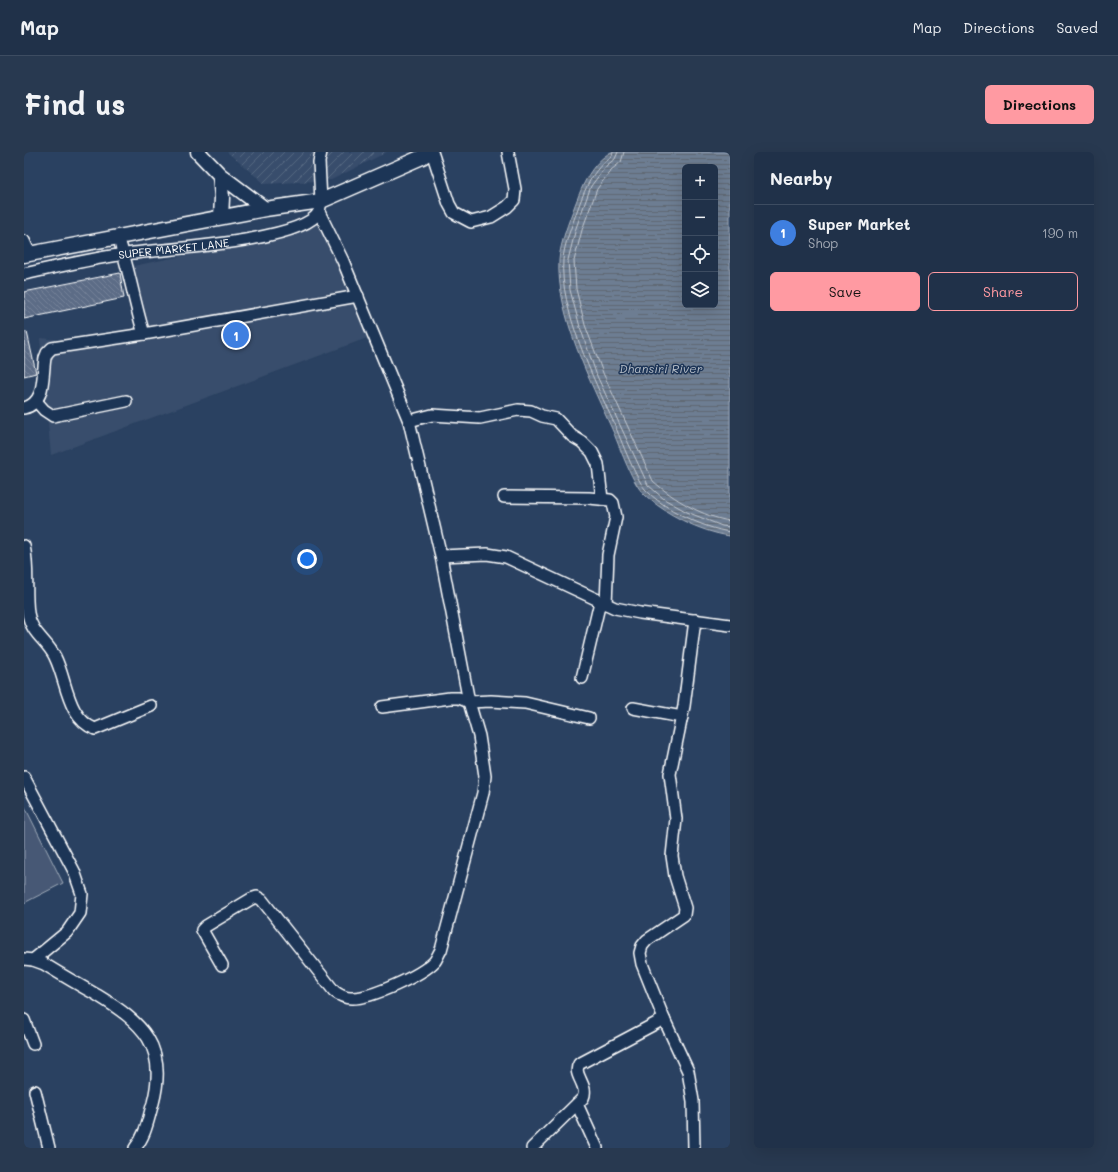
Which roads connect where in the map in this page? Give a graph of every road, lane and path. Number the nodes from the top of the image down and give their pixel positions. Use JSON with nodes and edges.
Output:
{"nodes":[{"id":1,"x":198,"y":152,"type":"edge"},
{"id":2,"x":321,"y":152,"type":"edge"},
{"id":3,"x":431,"y":152,"type":"edge"},
{"id":4,"x":508,"y":152,"type":"edge"},
{"id":5,"x":220,"y":175,"type":"junction"},
{"id":6,"x":320,"y":207,"type":"junction"},
{"id":7,"x":265,"y":209,"type":"junction"},
{"id":8,"x":221,"y":217,"type":"junction"},
{"id":9,"x":118,"y":237,"type":"junction"},
{"id":10,"x":24,"y":241,"type":"edge"},
{"id":11,"x":27,"y":254,"type":"edge"},
{"id":12,"x":124,"y":254,"type":"junction"},
{"id":13,"x":24,"y":274,"type":"edge"},
{"id":14,"x":358,"y":296,"type":"junction"},
{"id":15,"x":144,"y":334,"type":"junction"},
{"id":16,"x":126,"y":401,"type":"dead end"},
{"id":17,"x":37,"y":402,"type":"junction"},
{"id":18,"x":24,"y":408,"type":"edge"},
{"id":19,"x":409,"y":421,"type":"junction"},
{"id":20,"x":504,"y":497,"type":"dead end"},
{"id":21,"x":602,"y":499,"type":"junction"},
{"id":22,"x":25,"y":551,"type":"edge"},
{"id":23,"x":440,"y":556,"type":"junction"},
{"id":24,"x":603,"y":603,"type":"junction"},
{"id":25,"x":695,"y":620,"type":"junction"},
{"id":26,"x":730,"y":625,"type":"edge"},
{"id":27,"x":582,"y":678,"type":"dead end"},
{"id":28,"x":469,"y":702,"type":"junction"},
{"id":29,"x":151,"y":706,"type":"dead end"},
{"id":30,"x":382,"y":707,"type":"dead end"},
{"id":31,"x":633,"y":708,"type":"dead end"},
{"id":32,"x":682,"y":717,"type":"junction"},
{"id":33,"x":589,"y":718,"type":"dead end"},
{"id":34,"x":24,"y":777,"type":"edge"},
{"id":35,"x":29,"y":959,"type":"edge"},
{"id":36,"x":222,"y":965,"type":"dead end"},
{"id":37,"x":664,"y":1019,"type":"junction"},
{"id":38,"x":24,"y":1020,"type":"edge"},
{"id":39,"x":33,"y":1044,"type":"dead end"},
{"id":40,"x":35,"y":1091,"type":"dead end"},
{"id":41,"x":577,"y":1104,"type":"junction"},
{"id":42,"x":49,"y":1148,"type":"edge"},
{"id":43,"x":135,"y":1148,"type":"edge"},
{"id":44,"x":532,"y":1148,"type":"edge"},
{"id":45,"x":597,"y":1148,"type":"edge"},
{"id":46,"x":694,"y":1148,"type":"edge"}],
"edges":[{"from":1,"to":5,"type":"main road"},
{"from":2,"to":6,"type":"street"},
{"from":3,"to":4,"type":"street"},
{"from":3,"to":6,"type":"main road"},
{"from":5,"to":7,"type":"main road"},
{"from":5,"to":8,"type":"main road"},
{"from":6,"to":7,"type":"main road"},
{"from":6,"to":12,"type":"street","name":"SUPER MARKET LANE"},
{"from":6,"to":14,"type":"street"},
{"from":7,"to":8,"type":"main road"},
{"from":8,"to":9,"type":"main road"},
{"from":9,"to":11,"type":"main road"},
{"from":9,"to":12,"type":"street"},
{"from":10,"to":11,"type":"street"},
{"from":12,"to":13,"type":"street","name":"SUPER MARKET LANE"},
{"from":12,"to":15,"type":"street"},
{"from":14,"to":15,"type":"street"},
{"from":14,"to":19,"type":"street"},
{"from":15,"to":17,"type":"street"},
{"from":16,"to":17,"type":"street"},
{"from":17,"to":18,"type":"street"},
{"from":19,"to":21,"type":"street"},
{"from":19,"to":23,"type":"street"},
{"from":20,"to":21,"type":"street"},
{"from":21,"to":24,"type":"street"},
{"from":22,"to":29,"type":"street"},
{"from":23,"to":24,"type":"street"},
{"from":23,"to":28,"type":"street"},
{"from":24,"to":25,"type":"street"},
{"from":24,"to":27,"type":"street"},
{"from":25,"to":26,"type":"street"},
{"from":25,"to":32,"type":"street"},
{"from":28,"to":30,"type":"street"},
{"from":28,"to":33,"type":"street"},
{"from":28,"to":36,"type":"street"},
{"from":31,"to":32,"type":"street"},
{"from":32,"to":37,"type":"street"},
{"from":34,"to":35,"type":"street"},
{"from":35,"to":43,"type":"street"},
{"from":37,"to":41,"type":"street"},
{"from":37,"to":46,"type":"street"},
{"from":38,"to":39,"type":"street"},
{"from":40,"to":42,"type":"street"},
{"from":41,"to":44,"type":"street"},
{"from":41,"to":45,"type":"street"}]}
